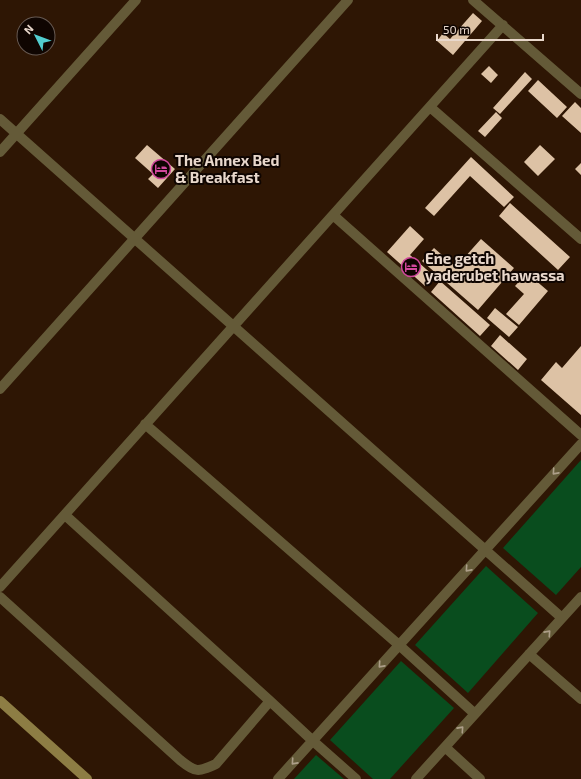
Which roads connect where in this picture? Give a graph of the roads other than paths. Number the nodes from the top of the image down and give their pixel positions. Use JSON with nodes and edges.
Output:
{"nodes":[{"id":1,"x":136,"y":0,"type":"edge"},
{"id":2,"x":348,"y":0,"type":"edge"},
{"id":3,"x":473,"y":0,"type":"edge"},
{"id":4,"x":503,"y":25,"type":"junction"},
{"id":5,"x":581,"y":94,"type":"edge"},
{"id":6,"x":430,"y":107,"type":"junction"},
{"id":7,"x":0,"y":119,"type":"edge"},
{"id":8,"x":16,"y":134,"type":"junction"},
{"id":9,"x":0,"y":152,"type":"edge"},
{"id":10,"x":333,"y":215,"type":"junction"},
{"id":11,"x":134,"y":238,"type":"junction"},
{"id":12,"x":581,"y":239,"type":"edge"},
{"id":13,"x":233,"y":326,"type":"junction"},
{"id":14,"x":0,"y":389,"type":"edge"},
{"id":15,"x":145,"y":424,"type":"junction"},
{"id":16,"x":581,"y":435,"type":"edge"},
{"id":17,"x":581,"y":444,"type":"edge"},
{"id":18,"x":65,"y":515,"type":"junction"},
{"id":19,"x":485,"y":549,"type":"junction"},
{"id":20,"x":0,"y":587,"type":"edge"},
{"id":21,"x":581,"y":597,"type":"edge"},
{"id":22,"x":0,"y":598,"type":"edge"},
{"id":23,"x":562,"y":618,"type":"junction"},
{"id":24,"x":399,"y":645,"type":"junction"},
{"id":25,"x":529,"y":654,"type":"junction"},
{"id":26,"x":581,"y":699,"type":"edge"},
{"id":27,"x":0,"y":701,"type":"edge"},
{"id":28,"x":270,"y":701,"type":"junction"},
{"id":29,"x":476,"y":714,"type":"junction"},
{"id":30,"x":313,"y":741,"type":"junction"},
{"id":31,"x":445,"y":747,"type":"junction"},
{"id":32,"x":87,"y":779,"type":"edge"},
{"id":33,"x":278,"y":779,"type":"edge"},
{"id":34,"x":356,"y":779,"type":"edge"},
{"id":35,"x":416,"y":779,"type":"edge"},
{"id":36,"x":480,"y":779,"type":"edge"}],
"edges":[{"from":1,"to":8,"type":"street"},
{"from":2,"to":11,"type":"street"},
{"from":3,"to":4,"type":"street"},
{"from":4,"to":5,"type":"street"},
{"from":4,"to":6,"type":"street"},
{"from":6,"to":10,"type":"street"},
{"from":6,"to":12,"type":"street"},
{"from":7,"to":8,"type":"street"},
{"from":8,"to":9,"type":"street"},
{"from":8,"to":11,"type":"street"},
{"from":10,"to":13,"type":"street"},
{"from":10,"to":16,"type":"street"},
{"from":11,"to":13,"type":"street"},
{"from":11,"to":14,"type":"street"},
{"from":13,"to":15,"type":"street"},
{"from":13,"to":19,"type":"street"},
{"from":15,"to":18,"type":"street"},
{"from":15,"to":24,"type":"street"},
{"from":17,"to":19,"type":"street","one_way":true},
{"from":18,"to":20,"type":"street"},
{"from":18,"to":28,"type":"street"},
{"from":19,"to":23,"type":"street"},
{"from":19,"to":24,"type":"street","one_way":true},
{"from":21,"to":23,"type":"street"},
{"from":22,"to":28,"type":"street"},
{"from":25,"to":23,"type":"street","one_way":true},
{"from":24,"to":29,"type":"street"},
{"from":24,"to":30,"type":"street","one_way":true},
{"from":25,"to":26,"type":"street"},
{"from":25,"to":29,"type":"street"},
{"from":27,"to":32,"type":"street"},
{"from":28,"to":30,"type":"street"},
{"from":31,"to":29,"type":"street","one_way":true},
{"from":30,"to":33,"type":"street","one_way":true},
{"from":30,"to":34,"type":"street"},
{"from":31,"to":35,"type":"street"},
{"from":31,"to":36,"type":"street"}]}
